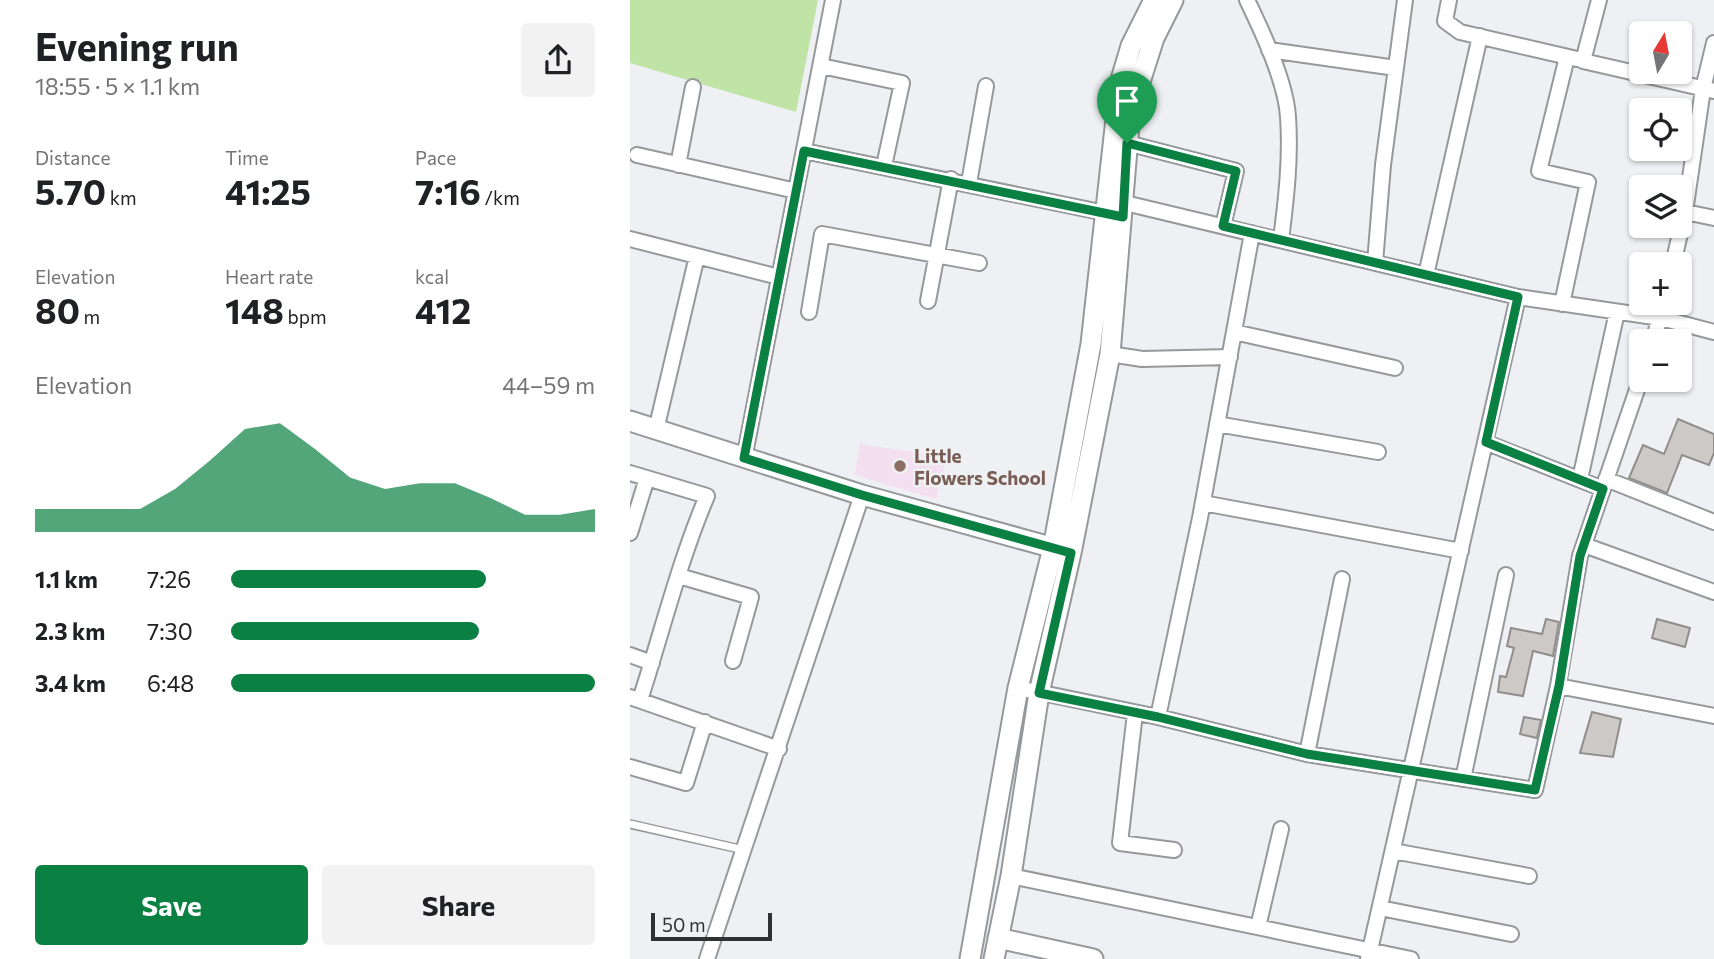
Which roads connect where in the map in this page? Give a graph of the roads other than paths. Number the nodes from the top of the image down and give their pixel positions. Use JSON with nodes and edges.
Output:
{"nodes":[{"id":1,"x":834,"y":0,"type":"edge"},
{"id":2,"x":1154,"y":0,"type":"edge"},
{"id":3,"x":1173,"y":0,"type":"edge"},
{"id":4,"x":1248,"y":0,"type":"edge"},
{"id":5,"x":1405,"y":0,"type":"edge"},
{"id":6,"x":1450,"y":0,"type":"edge"},
{"id":7,"x":1599,"y":0,"type":"edge"},
{"id":8,"x":1480,"y":36,"type":"junction"},
{"id":9,"x":1714,"y":43,"type":"edge"},
{"id":10,"x":1269,"y":50,"type":"junction"},
{"id":11,"x":1567,"y":57,"type":"junction"},
{"id":12,"x":1583,"y":61,"type":"junction"},
{"id":13,"x":821,"y":66,"type":"junction"},
{"id":14,"x":1396,"y":68,"type":"junction"},
{"id":15,"x":986,"y":86,"type":"dead end"},
{"id":16,"x":693,"y":87,"type":"dead end"},
{"id":17,"x":1708,"y":90,"type":"edge"},
{"id":18,"x":1127,"y":143,"type":"junction"},
{"id":19,"x":804,"y":151,"type":"junction"},
{"id":20,"x":637,"y":155,"type":"dead end"},
{"id":21,"x":678,"y":164,"type":"junction"},
{"id":22,"x":884,"y":166,"type":"junction"},
{"id":23,"x":1692,"y":175,"type":"edge"},
{"id":24,"x":950,"y":179,"type":"junction"},
{"id":25,"x":969,"y":183,"type":"junction"},
{"id":26,"x":796,"y":191,"type":"junction"},
{"id":27,"x":1118,"y":211,"type":"junction"},
{"id":28,"x":1692,"y":213,"type":"edge"},
{"id":29,"x":1714,"y":218,"type":"edge"},
{"id":30,"x":1223,"y":226,"type":"junction"},
{"id":31,"x":1252,"y":233,"type":"junction"},
{"id":32,"x":630,"y":239,"type":"edge"},
{"id":33,"x":1281,"y":240,"type":"junction"},
{"id":34,"x":936,"y":255,"type":"junction"},
{"id":35,"x":697,"y":257,"type":"junction"},
{"id":36,"x":979,"y":263,"type":"dead end"},
{"id":37,"x":1375,"y":263,"type":"junction"},
{"id":38,"x":1426,"y":275,"type":"junction"},
{"id":39,"x":779,"y":277,"type":"junction"},
{"id":40,"x":1518,"y":297,"type":"junction"},
{"id":41,"x":928,"y":302,"type":"dead end"},
{"id":42,"x":1562,"y":304,"type":"junction"},
{"id":43,"x":809,"y":312,"type":"dead end"},
{"id":44,"x":1617,"y":312,"type":"junction"},
{"id":45,"x":1662,"y":315,"type":"edge"},
{"id":46,"x":1661,"y":318,"type":"junction"},
{"id":47,"x":1657,"y":329,"type":"edge"},
{"id":48,"x":1234,"y":332,"type":"junction"},
{"id":49,"x":1714,"y":332,"type":"edge"},
{"id":50,"x":1110,"y":354,"type":"junction"},
{"id":51,"x":1230,"y":357,"type":"junction"},
{"id":52,"x":1395,"y":368,"type":"dead end"},
{"id":53,"x":1636,"y":392,"type":"edge"},
{"id":54,"x":630,"y":421,"type":"edge"},
{"id":55,"x":1217,"y":424,"type":"junction"},
{"id":56,"x":656,"y":430,"type":"junction"},
{"id":57,"x":1486,"y":442,"type":"junction"},
{"id":58,"x":1378,"y":452,"type":"dead end"},
{"id":59,"x":744,"y":458,"type":"junction"},
{"id":60,"x":630,"y":472,"type":"edge"},
{"id":61,"x":647,"y":478,"type":"junction"},
{"id":62,"x":1580,"y":480,"type":"junction"},
{"id":63,"x":1605,"y":484,"type":"junction"},
{"id":64,"x":862,"y":495,"type":"junction"},
{"id":65,"x":1203,"y":503,"type":"junction"},
{"id":66,"x":1714,"y":522,"type":"edge"},
{"id":67,"x":630,"y":533,"type":"edge"},
{"id":68,"x":1584,"y":545,"type":"junction"},
{"id":69,"x":1062,"y":551,"type":"junction"},
{"id":70,"x":1461,"y":551,"type":"junction"},
{"id":71,"x":1506,"y":575,"type":"dead end"},
{"id":72,"x":679,"y":576,"type":"junction"},
{"id":73,"x":1342,"y":579,"type":"dead end"},
{"id":74,"x":1714,"y":592,"type":"edge"},
{"id":75,"x":630,"y":655,"type":"edge"},
{"id":76,"x":733,"y":661,"type":"dead end"},
{"id":77,"x":652,"y":663,"type":"junction"},
{"id":78,"x":1559,"y":686,"type":"junction"},
{"id":79,"x":1018,"y":688,"type":"junction"},
{"id":80,"x":1039,"y":693,"type":"junction"},
{"id":81,"x":635,"y":698,"type":"edge"},
{"id":82,"x":1135,"y":713,"type":"junction"},
{"id":83,"x":1714,"y":716,"type":"edge"},
{"id":84,"x":1158,"y":717,"type":"junction"},
{"id":85,"x":705,"y":722,"type":"junction"},
{"id":86,"x":779,"y":749,"type":"junction"},
{"id":87,"x":1307,"y":754,"type":"junction"},
{"id":88,"x":630,"y":767,"type":"edge"},
{"id":89,"x":1411,"y":771,"type":"junction"},
{"id":90,"x":1464,"y":779,"type":"junction"},
{"id":91,"x":630,"y":824,"type":"edge"},
{"id":92,"x":1281,"y":829,"type":"dead end"},
{"id":93,"x":744,"y":850,"type":"junction"},
{"id":94,"x":1174,"y":850,"type":"dead end"},
{"id":95,"x":1393,"y":851,"type":"junction"},
{"id":96,"x":1011,"y":876,"type":"junction"},
{"id":97,"x":1529,"y":876,"type":"dead end"},
{"id":98,"x":1380,"y":908,"type":"junction"},
{"id":99,"x":1258,"y":927,"type":"junction"},
{"id":100,"x":1511,"y":934,"type":"dead end"},
{"id":101,"x":998,"y":938,"type":"junction"},
{"id":102,"x":1369,"y":955,"type":"edge"},
{"id":103,"x":707,"y":959,"type":"edge"},
{"id":104,"x":971,"y":959,"type":"edge"},
{"id":105,"x":994,"y":959,"type":"edge"},
{"id":106,"x":1093,"y":959,"type":"edge"},
{"id":107,"x":1411,"y":959,"type":"edge"}],
"edges":[{"from":1,"to":13,"type":"street"},
{"from":2,"to":27,"type":"street"},
{"from":3,"to":18,"type":"street"},
{"from":4,"to":10,"type":"street"},
{"from":5,"to":14,"type":"street"},
{"from":6,"to":8,"type":"street"},
{"from":7,"to":12,"type":"street"},
{"from":8,"to":11,"type":"street"},
{"from":8,"to":38,"type":"street"},
{"from":9,"to":17,"type":"street"},
{"from":10,"to":14,"type":"street"},
{"from":10,"to":33,"type":"street"},
{"from":11,"to":12,"type":"street"},
{"from":11,"to":42,"type":"street"},
{"from":12,"to":17,"type":"street"},
{"from":13,"to":19,"type":"street"},
{"from":13,"to":22,"type":"street"},
{"from":14,"to":37,"type":"street"},
{"from":15,"to":25,"type":"street"},
{"from":16,"to":21,"type":"street"},
{"from":17,"to":23,"type":"street"},
{"from":18,"to":27,"type":"street"},
{"from":18,"to":30,"type":"street"},
{"from":19,"to":22,"type":"street"},
{"from":19,"to":26,"type":"street"},
{"from":20,"to":21,"type":"street"},
{"from":21,"to":26,"type":"street"},
{"from":22,"to":24,"type":"street"},
{"from":24,"to":25,"type":"street"},
{"from":24,"to":34,"type":"street"},
{"from":25,"to":27,"type":"street"},
{"from":26,"to":39,"type":"street"},
{"from":27,"to":30,"type":"street"},
{"from":27,"to":50,"type":"street"},
{"from":27,"to":69,"type":"street"},
{"from":28,"to":29,"type":"street"},
{"from":30,"to":31,"type":"street"},
{"from":31,"to":33,"type":"street"},
{"from":31,"to":48,"type":"street"},
{"from":32,"to":35,"type":"street"},
{"from":33,"to":37,"type":"street"},
{"from":34,"to":36,"type":"street"},
{"from":34,"to":41,"type":"street"},
{"from":34,"to":43,"type":"street"},
{"from":35,"to":39,"type":"street"},
{"from":35,"to":56,"type":"street"},
{"from":37,"to":38,"type":"street"},
{"from":38,"to":40,"type":"street"},
{"from":39,"to":59,"type":"street"},
{"from":40,"to":42,"type":"street"},
{"from":40,"to":57,"type":"street"},
{"from":42,"to":44,"type":"street"},
{"from":44,"to":46,"type":"street"},
{"from":44,"to":62,"type":"street"},
{"from":45,"to":46,"type":"street"},
{"from":46,"to":47,"type":"street"},
{"from":46,"to":49,"type":"street"},
{"from":48,"to":51,"type":"street"},
{"from":48,"to":52,"type":"street"},
{"from":50,"to":51,"type":"street"},
{"from":50,"to":69,"type":"street"},
{"from":51,"to":55,"type":"street"},
{"from":53,"to":63,"type":"street"},
{"from":54,"to":56,"type":"street"},
{"from":55,"to":58,"type":"street"},
{"from":55,"to":65,"type":"street"},
{"from":56,"to":59,"type":"street"},
{"from":57,"to":62,"type":"street"},
{"from":57,"to":70,"type":"street"},
{"from":59,"to":64,"type":"street"},
{"from":60,"to":61,"type":"street"},
{"from":61,"to":67,"type":"street"},
{"from":61,"to":72,"type":"street"},
{"from":62,"to":63,"type":"street"},
{"from":63,"to":66,"type":"street"},
{"from":63,"to":68,"type":"street"},
{"from":64,"to":69,"type":"street"},
{"from":64,"to":86,"type":"street"},
{"from":65,"to":70,"type":"street"},
{"from":65,"to":84,"type":"street"},
{"from":68,"to":74,"type":"street"},
{"from":68,"to":78,"type":"street"},
{"from":69,"to":79,"type":"street"},
{"from":69,"to":80,"type":"street"},
{"from":70,"to":89,"type":"street"},
{"from":71,"to":90,"type":"street"},
{"from":72,"to":76,"type":"street"},
{"from":72,"to":77,"type":"street"},
{"from":73,"to":87,"type":"street"},
{"from":75,"to":77,"type":"street"},
{"from":77,"to":81,"type":"street"},
{"from":78,"to":83,"type":"street"},
{"from":78,"to":90,"type":"street"},
{"from":79,"to":80,"type":"street"},
{"from":79,"to":104,"type":"street"},
{"from":80,"to":82,"type":"street"},
{"from":80,"to":96,"type":"street"},
{"from":81,"to":85,"type":"street"},
{"from":82,"to":84,"type":"street"},
{"from":82,"to":94,"type":"street"},
{"from":84,"to":87,"type":"street"},
{"from":85,"to":86,"type":"street"},
{"from":85,"to":88,"type":"street"},
{"from":86,"to":93,"type":"street"},
{"from":87,"to":89,"type":"street"},
{"from":89,"to":90,"type":"street"},
{"from":89,"to":95,"type":"street"},
{"from":91,"to":93,"type":"lane"},
{"from":92,"to":99,"type":"street"},
{"from":93,"to":103,"type":"street"},
{"from":95,"to":97,"type":"street"},
{"from":95,"to":98,"type":"street"},
{"from":96,"to":99,"type":"street"},
{"from":96,"to":101,"type":"street"},
{"from":98,"to":100,"type":"street"},
{"from":98,"to":102,"type":"street"},
{"from":99,"to":102,"type":"street"},
{"from":101,"to":105,"type":"street"},
{"from":101,"to":106,"type":"street"},
{"from":102,"to":107,"type":"street"}]}
